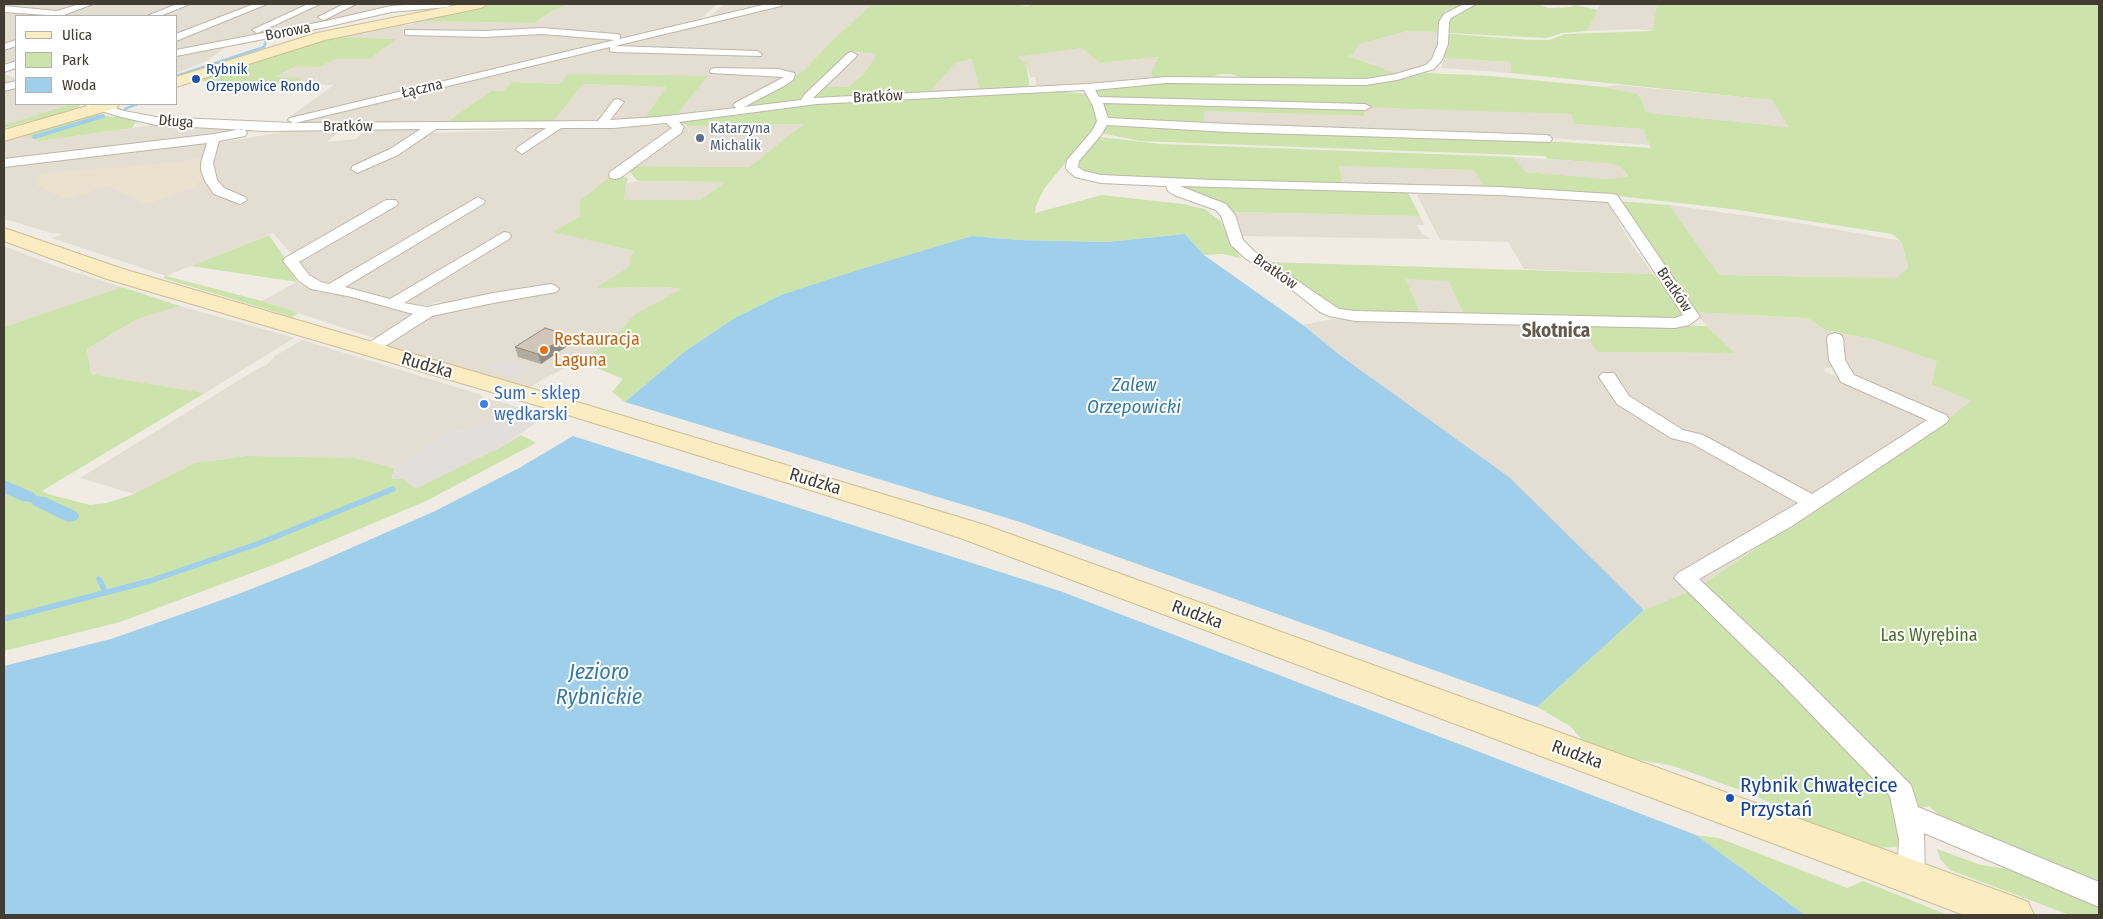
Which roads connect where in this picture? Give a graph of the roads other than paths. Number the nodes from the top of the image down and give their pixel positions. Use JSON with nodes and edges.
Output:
{"nodes":[{"id":1,"x":10,"y":4,"type":"edge"},
{"id":2,"x":88,"y":4,"type":"edge"},
{"id":3,"x":185,"y":4,"type":"edge"},
{"id":4,"x":262,"y":4,"type":"edge"},
{"id":5,"x":315,"y":4,"type":"edge"},
{"id":6,"x":351,"y":4,"type":"edge"},
{"id":7,"x":432,"y":4,"type":"edge"},
{"id":8,"x":448,"y":4,"type":"edge"},
{"id":9,"x":481,"y":4,"type":"edge"},
{"id":10,"x":778,"y":4,"type":"edge"},
{"id":11,"x":1472,"y":4,"type":"edge"},
{"id":12,"x":402,"y":6,"type":"edge"},
{"id":13,"x":4,"y":8,"type":"edge"},
{"id":14,"x":55,"y":15,"type":"edge"},
{"id":15,"x":155,"y":15,"type":"edge"},
{"id":16,"x":300,"y":29,"type":"junction"},
{"id":17,"x":408,"y":32,"type":"dead end"},
{"id":18,"x":178,"y":37,"type":"edge"},
{"id":19,"x":630,"y":39,"type":"junction"},
{"id":20,"x":231,"y":43,"type":"junction"},
{"id":21,"x":591,"y":49,"type":"junction"},
{"id":22,"x":178,"y":53,"type":"edge"},
{"id":23,"x":758,"y":54,"type":"dead end"},
{"id":24,"x":852,"y":55,"type":"dead end"},
{"id":25,"x":715,"y":71,"type":"dead end"},
{"id":26,"x":178,"y":81,"type":"edge"},
{"id":27,"x":1088,"y":87,"type":"junction"},
{"id":28,"x":1096,"y":100,"type":"junction"},
{"id":29,"x":618,"y":102,"type":"dead end"},
{"id":30,"x":805,"y":103,"type":"junction"},
{"id":31,"x":101,"y":105,"type":"edge"},
{"id":32,"x":1365,"y":107,"type":"dead end"},
{"id":33,"x":727,"y":112,"type":"junction"},
{"id":34,"x":669,"y":120,"type":"junction"},
{"id":35,"x":1103,"y":121,"type":"junction"},
{"id":36,"x":601,"y":124,"type":"junction"},
{"id":37,"x":558,"y":125,"type":"junction"},
{"id":38,"x":432,"y":127,"type":"junction"},
{"id":39,"x":264,"y":128,"type":"junction"},
{"id":40,"x":4,"y":136,"type":"edge"},
{"id":41,"x":214,"y":138,"type":"junction"},
{"id":42,"x":1546,"y":139,"type":"dead end"},
{"id":43,"x":522,"y":150,"type":"dead end"},
{"id":44,"x":4,"y":163,"type":"edge"},
{"id":45,"x":357,"y":169,"type":"dead end"},
{"id":46,"x":615,"y":175,"type":"dead end"},
{"id":47,"x":1173,"y":182,"type":"junction"},
{"id":48,"x":240,"y":200,"type":"dead end"},
{"id":49,"x":478,"y":201,"type":"dead end"},
{"id":50,"x":391,"y":203,"type":"dead end"},
{"id":51,"x":4,"y":234,"type":"edge"},
{"id":52,"x":504,"y":236,"type":"dead end"},
{"id":53,"x":551,"y":288,"type":"dead end"},
{"id":54,"x":331,"y":289,"type":"junction"},
{"id":55,"x":392,"y":304,"type":"junction"},
{"id":56,"x":427,"y":312,"type":"junction"},
{"id":57,"x":1835,"y":338,"type":"dead end"},
{"id":58,"x":370,"y":349,"type":"junction"},
{"id":59,"x":1608,"y":377,"type":"dead end"},
{"id":60,"x":1813,"y":503,"type":"junction"},
{"id":61,"x":1907,"y":814,"type":"junction"},
{"id":62,"x":1911,"y":878,"type":"junction"},
{"id":63,"x":2099,"y":895,"type":"edge"},
{"id":64,"x":2013,"y":915,"type":"edge"}],
"edges":[{"from":1,"to":13,"type":"street"},
{"from":2,"to":14,"type":"street"},
{"from":3,"to":15,"type":"street"},
{"from":4,"to":18,"type":"street"},
{"from":5,"to":20,"type":"street"},
{"from":6,"to":16,"type":"street"},
{"from":7,"to":8,"type":"street","name":"Borowa"},
{"from":7,"to":12,"type":"street","name":"Borowa"},
{"from":9,"to":26,"type":"main road"},
{"from":10,"to":19,"type":"street","name":"Łączna"},
{"from":11,"to":27,"type":"street","name":"Bratków"},
{"from":12,"to":16,"type":"street","name":"Borowa"},
{"from":13,"to":14,"type":"street"},
{"from":16,"to":20,"type":"street","name":"Borowa"},
{"from":17,"to":19,"type":"street","name":"Łączna"},
{"from":19,"to":21,"type":"street","name":"Łączna"},
{"from":20,"to":22,"type":"street","name":"Borowa"},
{"from":21,"to":23,"type":"street"},
{"from":21,"to":39,"type":"street","name":"Łączna"},
{"from":24,"to":30,"type":"street"},
{"from":25,"to":33,"type":"street"},
{"from":27,"to":28,"type":"street"},
{"from":27,"to":30,"type":"street","name":"Bratków"},
{"from":28,"to":32,"type":"street"},
{"from":28,"to":35,"type":"street"},
{"from":29,"to":36,"type":"street"},
{"from":30,"to":33,"type":"street","name":"Bratków"},
{"from":31,"to":39,"type":"street","name":"Długa"},
{"from":31,"to":40,"type":"main road"},
{"from":33,"to":34,"type":"street","name":"Bratków"},
{"from":34,"to":36,"type":"street","name":"Bratków"},
{"from":34,"to":46,"type":"street"},
{"from":35,"to":42,"type":"street"},
{"from":35,"to":47,"type":"street","name":"Bratków"},
{"from":36,"to":37,"type":"street","name":"Bratków"},
{"from":37,"to":38,"type":"street","name":"Bratków"},
{"from":37,"to":43,"type":"street"},
{"from":38,"to":39,"type":"street","name":"Bratków"},
{"from":38,"to":45,"type":"street","name":"Bratków"},
{"from":39,"to":41,"type":"street","name":"Łączna"},
{"from":41,"to":44,"type":"street","name":"Łączna"},
{"from":41,"to":48,"type":"street"},
{"from":47,"to":47,"type":"street","name":"Bratków"},
{"from":49,"to":54,"type":"street"},
{"from":50,"to":54,"type":"street","name":"Rudzka"},
{"from":51,"to":58,"type":"main road","name":"Rudzka"},
{"from":52,"to":55,"type":"street"},
{"from":53,"to":56,"type":"street","name":"Rudzka"},
{"from":54,"to":55,"type":"street","name":"Rudzka"},
{"from":55,"to":56,"type":"street","name":"Rudzka"},
{"from":56,"to":58,"type":"street","name":"Rudzka"},
{"from":57,"to":60,"type":"street"},
{"from":58,"to":62,"type":"main road","name":"Rudzka"},
{"from":59,"to":60,"type":"street"},
{"from":60,"to":61,"type":"street"},
{"from":61,"to":62,"type":"street"},
{"from":61,"to":63,"type":"street"},
{"from":62,"to":64,"type":"main road","name":"Rudzka"}]}
